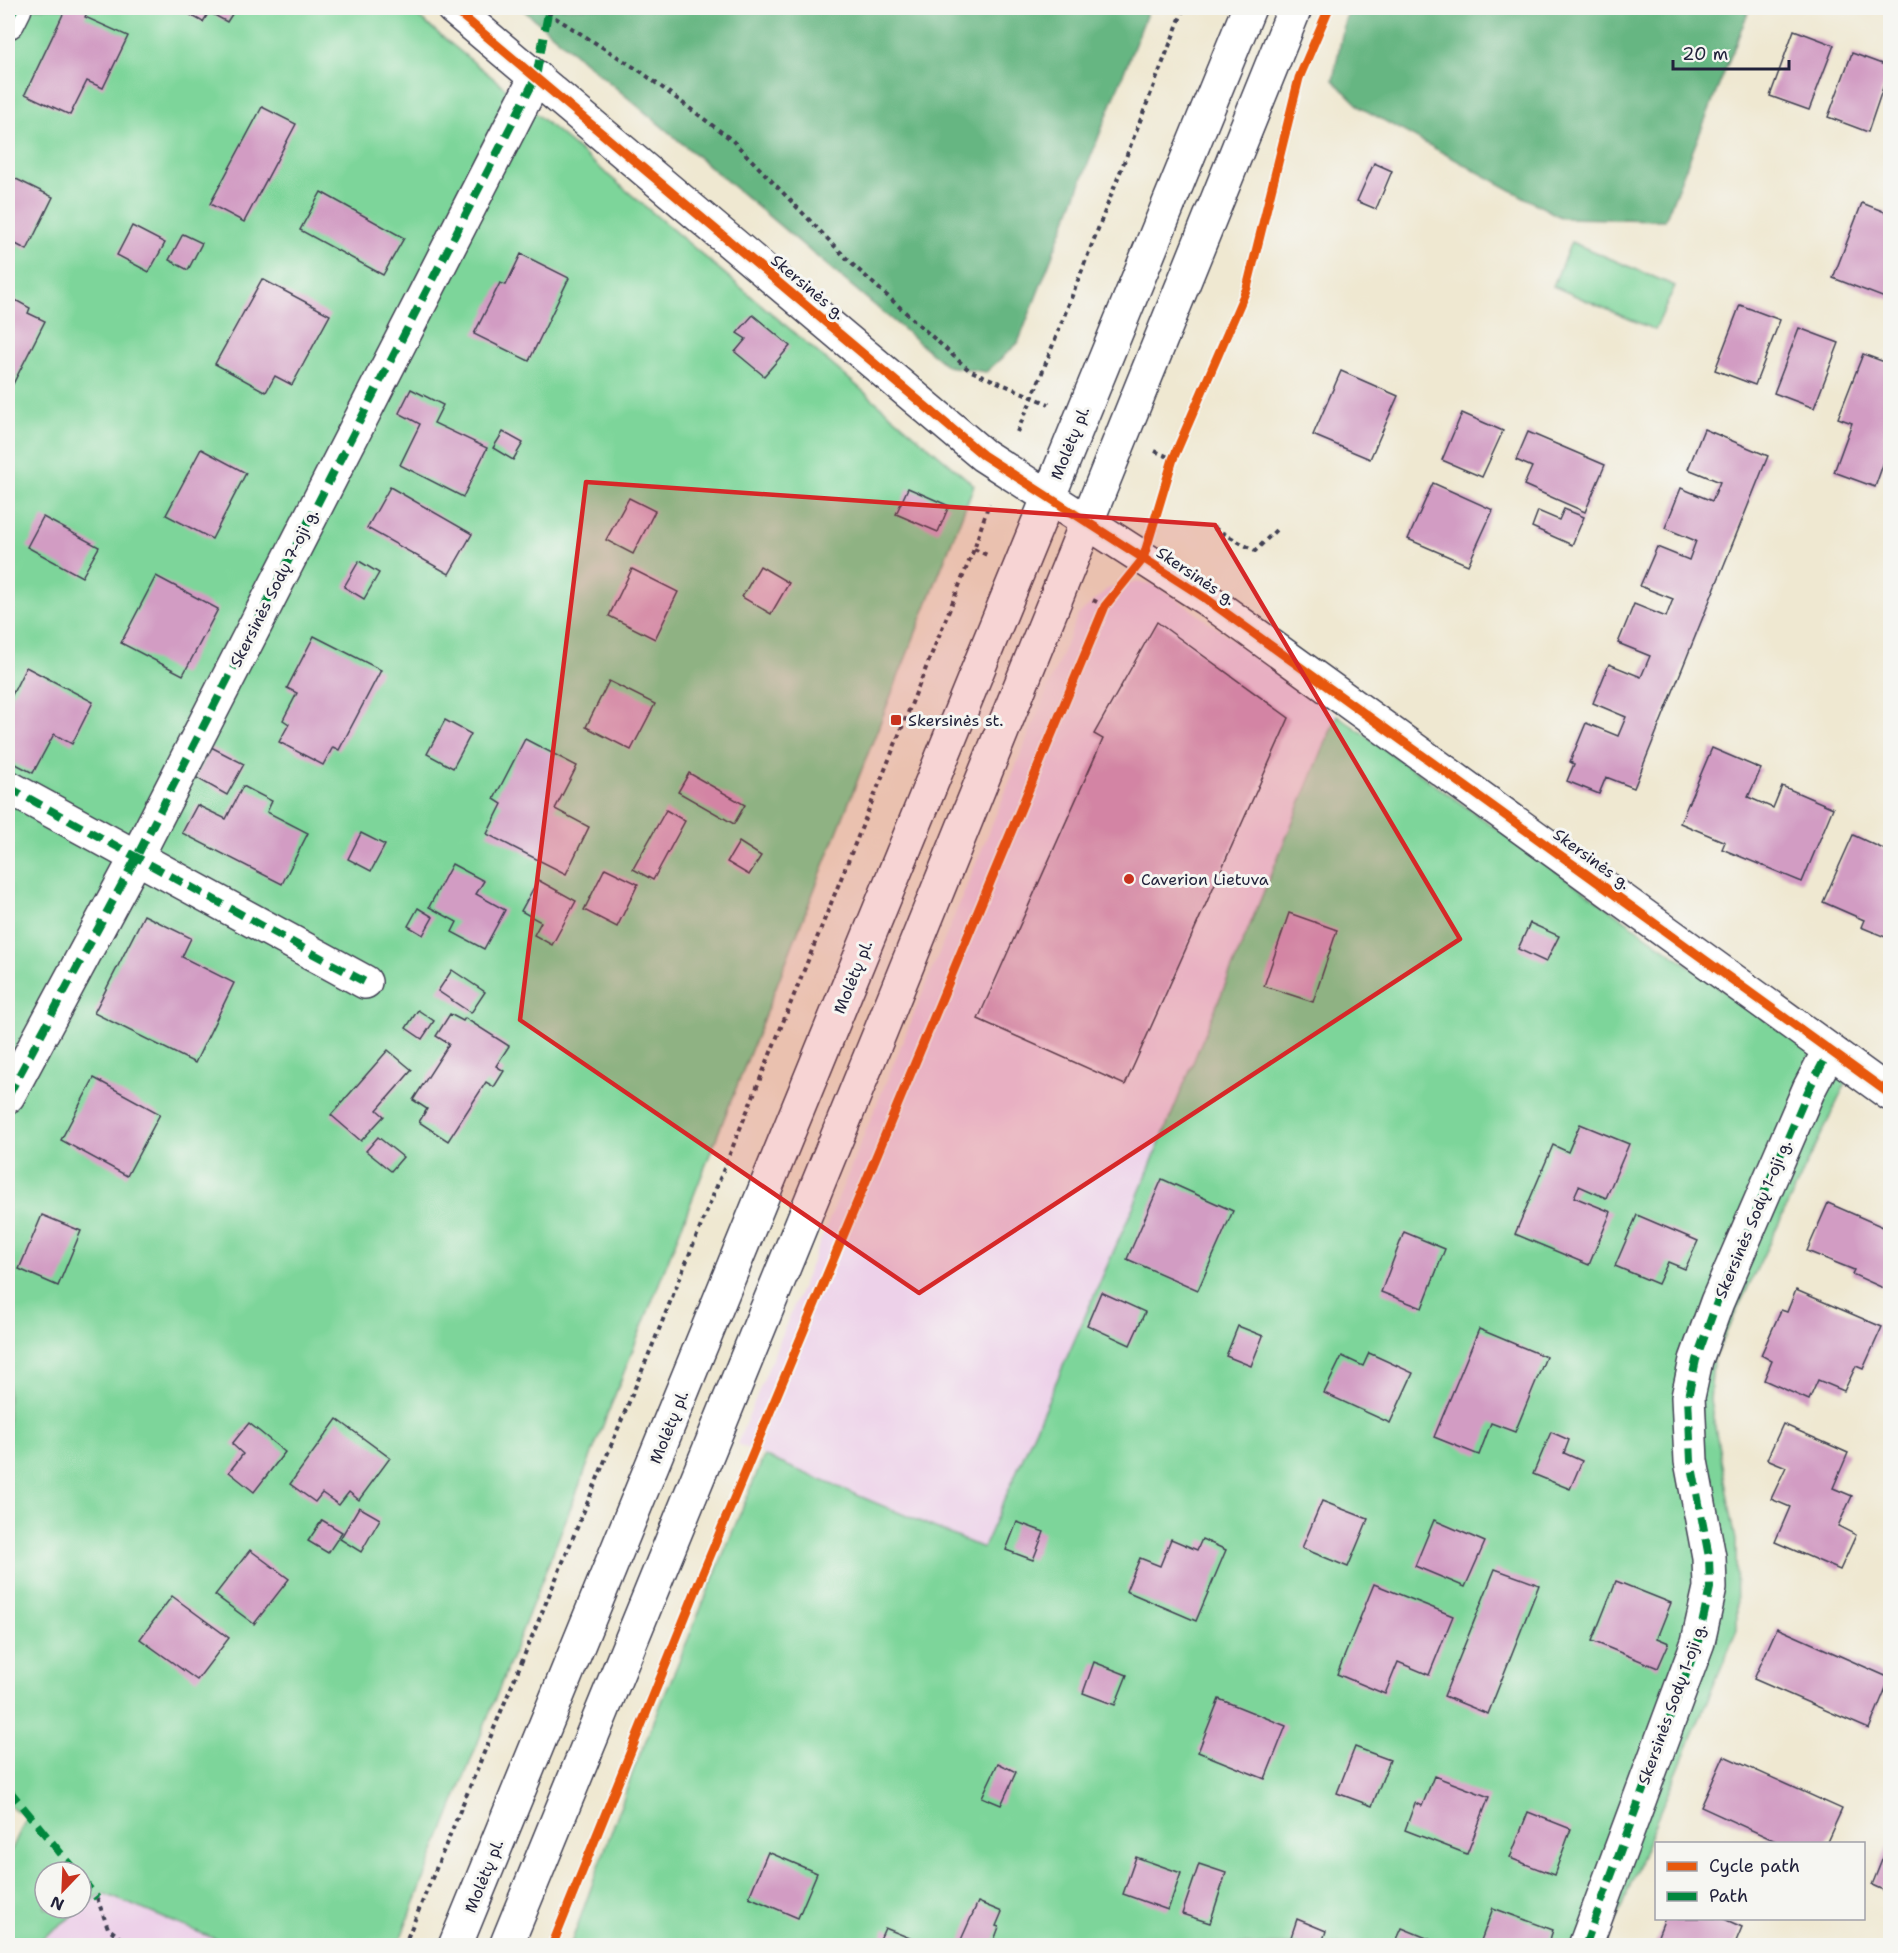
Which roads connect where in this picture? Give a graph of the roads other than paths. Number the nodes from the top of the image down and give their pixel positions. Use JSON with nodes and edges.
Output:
{"nodes":[{"id":1,"x":15,"y":8,"type":"edge"},
{"id":2,"x":453,"y":8,"type":"edge"},
{"id":3,"x":1249,"y":8,"type":"edge"},
{"id":4,"x":1295,"y":8,"type":"edge"},
{"id":5,"x":8,"y":22,"type":"edge"},
{"id":6,"x":536,"y":77,"type":"junction"},
{"id":7,"x":1048,"y":496,"type":"junction"},
{"id":8,"x":1087,"y":522,"type":"junction"},
{"id":9,"x":8,"y":787,"type":"edge"},
{"id":10,"x":136,"y":858,"type":"junction"},
{"id":11,"x":365,"y":982,"type":"dead end"},
{"id":12,"x":1829,"y":1051,"type":"junction"},
{"id":13,"x":1890,"y":1094,"type":"edge"},
{"id":14,"x":8,"y":1096,"type":"edge"},
{"id":15,"x":455,"y":1946,"type":"edge"},
{"id":16,"x":506,"y":1946,"type":"edge"},
{"id":17,"x":1585,"y":1946,"type":"edge"}],
"edges":[{"from":1,"to":5,"type":"main road"},
{"from":2,"to":6,"type":"main road","name":"Skersinės g."},
{"from":3,"to":7,"type":"main road","name":"Molėtų pl."},
{"from":4,"to":8,"type":"main road"},
{"from":6,"to":7,"type":"main road","name":"Skersinės g."},
{"from":6,"to":10,"type":"main road","name":"Skersinės Sodų 7-oji g."},
{"from":7,"to":8,"type":"main road","name":"Skersinės g."},
{"from":7,"to":15,"type":"main road","name":"Molėtų pl."},
{"from":8,"to":12,"type":"main road","name":"Skersinės g."},
{"from":8,"to":16,"type":"main road"},
{"from":9,"to":10,"type":"main road"},
{"from":10,"to":11,"type":"main road"},
{"from":10,"to":14,"type":"main road","name":"Skersinės Sodų 7-oji g."},
{"from":12,"to":13,"type":"main road","name":"Skersinės g."},
{"from":12,"to":17,"type":"main road","name":"Skersinės Sodų 1-oji g."}]}
